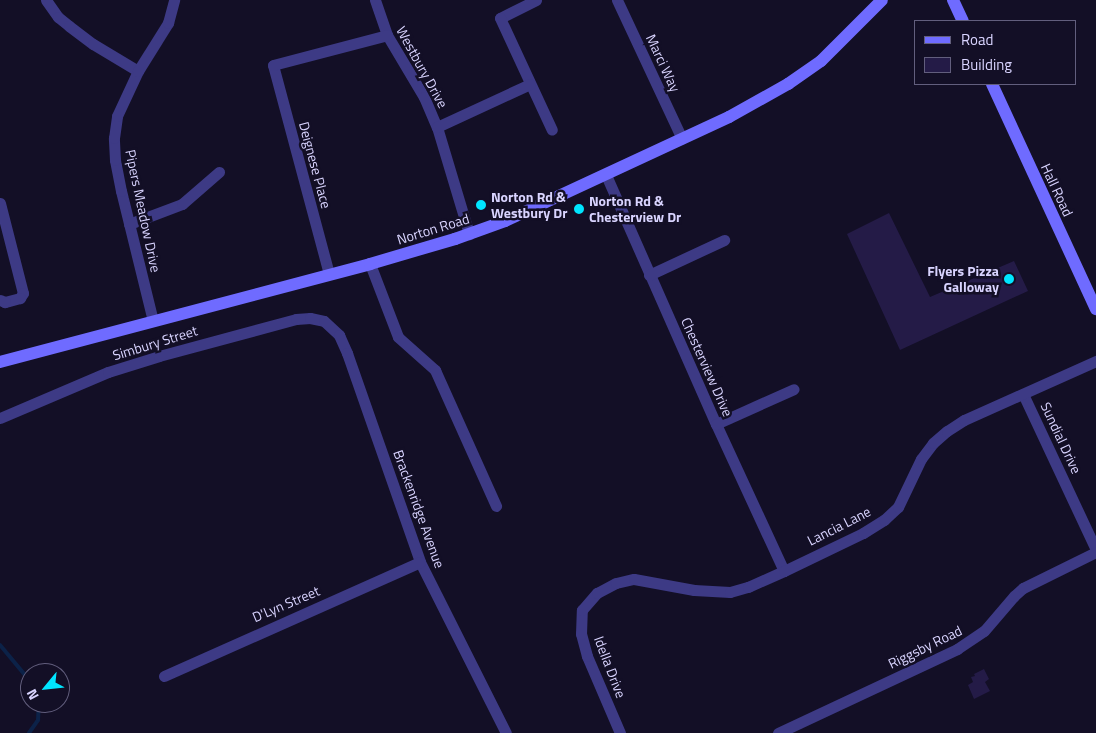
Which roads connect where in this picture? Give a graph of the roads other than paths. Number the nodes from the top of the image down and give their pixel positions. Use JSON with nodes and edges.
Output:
{"nodes":[{"id":1,"x":46,"y":0,"type":"edge"},
{"id":2,"x":174,"y":0,"type":"edge"},
{"id":3,"x":375,"y":0,"type":"edge"},
{"id":4,"x":536,"y":0,"type":"edge"},
{"id":5,"x":617,"y":0,"type":"edge"},
{"id":6,"x":882,"y":0,"type":"edge"},
{"id":7,"x":953,"y":0,"type":"edge"},
{"id":8,"x":963,"y":20,"type":"edge"},
{"id":9,"x":387,"y":35,"type":"junction"},
{"id":10,"x":138,"y":71,"type":"junction"},
{"id":11,"x":530,"y":84,"type":"junction"},
{"id":12,"x":992,"y":85,"type":"edge"},
{"id":13,"x":437,"y":127,"type":"junction"},
{"id":14,"x":552,"y":130,"type":"dead end"},
{"id":15,"x":682,"y":139,"type":"junction"},
{"id":16,"x":219,"y":172,"type":"dead end"},
{"id":17,"x":606,"y":175,"type":"junction"},
{"id":18,"x":0,"y":203,"type":"edge"},
{"id":19,"x":2,"y":223,"type":"edge"},
{"id":20,"x":129,"y":224,"type":"junction"},
{"id":21,"x":469,"y":234,"type":"junction"},
{"id":22,"x":724,"y":240,"type":"dead end"},
{"id":23,"x":370,"y":264,"type":"junction"},
{"id":24,"x":329,"y":274,"type":"junction"},
{"id":25,"x":649,"y":274,"type":"junction"},
{"id":26,"x":0,"y":300,"type":"edge"},
{"id":27,"x":1096,"y":309,"type":"edge"},
{"id":28,"x":153,"y":321,"type":"junction"},
{"id":29,"x":324,"y":321,"type":"joint"},
{"id":30,"x":1096,"y":361,"type":"edge"},
{"id":31,"x":0,"y":362,"type":"edge"},
{"id":32,"x":794,"y":389,"type":"dead end"},
{"id":33,"x":1023,"y":394,"type":"junction"},
{"id":34,"x":0,"y":418,"type":"edge"},
{"id":35,"x":716,"y":424,"type":"junction"},
{"id":36,"x":496,"y":506,"type":"dead end"},
{"id":37,"x":1096,"y":551,"type":"edge"},
{"id":38,"x":420,"y":562,"type":"junction"},
{"id":39,"x":784,"y":570,"type":"junction"},
{"id":40,"x":582,"y":610,"type":"joint"},
{"id":41,"x":164,"y":676,"type":"dead end"},
{"id":42,"x":506,"y":733,"type":"edge"},
{"id":43,"x":620,"y":733,"type":"edge"},
{"id":44,"x":778,"y":733,"type":"edge"}],
"edges":[{"from":1,"to":10,"type":"street"},
{"from":2,"to":10,"type":"street","name":"Pipers Meadow Drive"},
{"from":3,"to":9,"type":"street","name":"Westbury Drive"},
{"from":4,"to":11,"type":"street"},
{"from":5,"to":15,"type":"street","name":"Marci Way"},
{"from":6,"to":15,"type":"main road","name":"Norton Road"},
{"from":7,"to":8,"type":"main road"},
{"from":9,"to":13,"type":"street","name":"Westbury Drive"},
{"from":9,"to":24,"type":"street","name":"Deignese Place"},
{"from":10,"to":20,"type":"street","name":"Pipers Meadow Drive"},
{"from":11,"to":13,"type":"street"},
{"from":11,"to":14,"type":"street"},
{"from":12,"to":27,"type":"main road","name":"Hall Road"},
{"from":13,"to":21,"type":"street","name":"Westbury Drive"},
{"from":15,"to":17,"type":"main road","name":"Norton Road"},
{"from":16,"to":20,"type":"street"},
{"from":17,"to":21,"type":"main road","name":"Norton Road"},
{"from":17,"to":25,"type":"street","name":"Chesterview Drive"},
{"from":18,"to":19,"type":"street"},
{"from":19,"to":26,"type":"street"},
{"from":20,"to":28,"type":"street","name":"Pipers Meadow Drive"},
{"from":21,"to":23,"type":"main road","name":"Norton Road"},
{"from":22,"to":25,"type":"street"},
{"from":23,"to":24,"type":"main road","name":"Norton Road"},
{"from":23,"to":36,"type":"street"},
{"from":24,"to":28,"type":"main road","name":"Norton Road"},
{"from":25,"to":35,"type":"street","name":"Chesterview Drive"},
{"from":28,"to":31,"type":"main road","name":"Norton Road"},
{"from":29,"to":34,"type":"street","name":"Simbury Street"},
{"from":29,"to":38,"type":"street","name":"Brackenridge Avenue"},
{"from":30,"to":33,"type":"street","name":"Lancia Lane"},
{"from":32,"to":35,"type":"street"},
{"from":33,"to":37,"type":"street","name":"Sundial Drive"},
{"from":33,"to":39,"type":"street","name":"Lancia Lane"},
{"from":35,"to":39,"type":"street","name":"Chesterview Drive"},
{"from":37,"to":44,"type":"street","name":"Riggsby Road"},
{"from":38,"to":41,"type":"street","name":"D'Lyn Street"},
{"from":38,"to":42,"type":"street","name":"Brackenridge Avenue"},
{"from":39,"to":40,"type":"street","name":"Lancia Lane"},
{"from":40,"to":43,"type":"street","name":"Idella Drive"}]}
